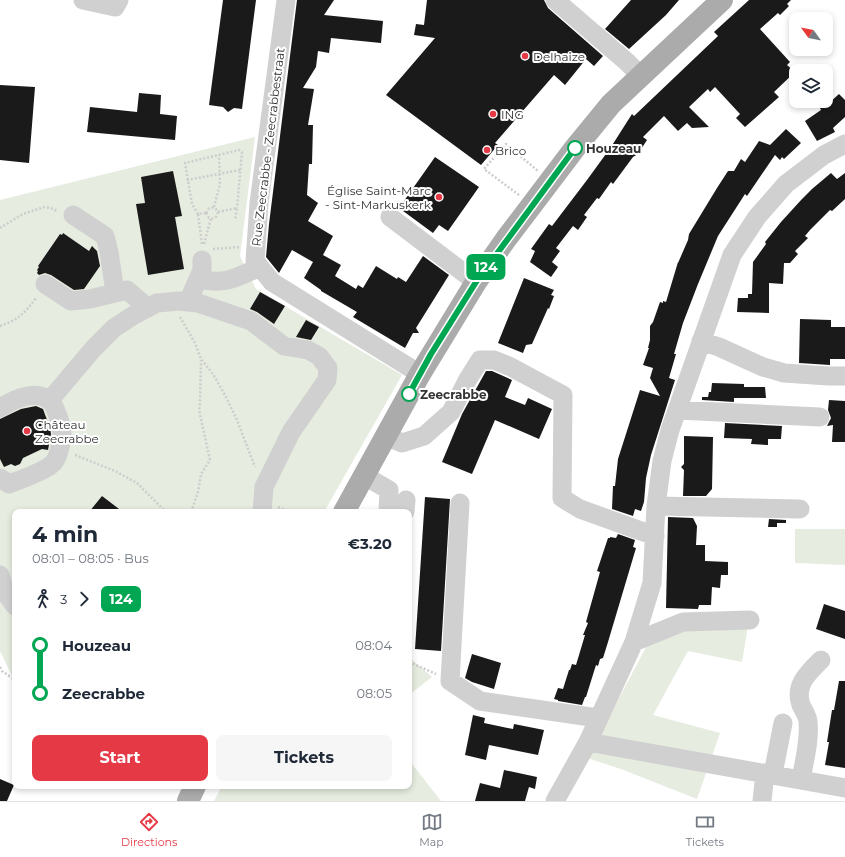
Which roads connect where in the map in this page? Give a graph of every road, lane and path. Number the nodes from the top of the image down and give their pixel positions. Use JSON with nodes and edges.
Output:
{"nodes":[{"id":1,"x":83,"y":0,"type":"edge"},
{"id":2,"x":120,"y":0,"type":"edge"},
{"id":3,"x":286,"y":0,"type":"edge"},
{"id":4,"x":555,"y":0,"type":"edge"},
{"id":5,"x":722,"y":0,"type":"edge"},
{"id":6,"x":640,"y":75,"type":"junction"},
{"id":7,"x":845,"y":144,"type":"edge"},
{"id":8,"x":219,"y":155,"type":"junction"},
{"id":9,"x":240,"y":170,"type":"junction"},
{"id":10,"x":539,"y":172,"type":"dead end"},
{"id":11,"x":221,"y":174,"type":"junction"},
{"id":12,"x":187,"y":180,"type":"junction"},
{"id":13,"x":521,"y":196,"type":"dead end"},
{"id":14,"x":214,"y":208,"type":"junction"},
{"id":15,"x":237,"y":208,"type":"junction"},
{"id":16,"x":207,"y":212,"type":"junction"},
{"id":17,"x":218,"y":212,"type":"junction"},
{"id":18,"x":198,"y":214,"type":"junction"},
{"id":19,"x":74,"y":215,"type":"joint"},
{"id":20,"x":390,"y":217,"type":"dead end"},
{"id":21,"x":211,"y":218,"type":"junction"},
{"id":22,"x":235,"y":220,"type":"dead end"},
{"id":23,"x":0,"y":228,"type":"edge"},
{"id":24,"x":241,"y":247,"type":"dead end"},
{"id":25,"x":202,"y":255,"type":"junction"},
{"id":26,"x":260,"y":267,"type":"junction"},
{"id":27,"x":198,"y":279,"type":"junction"},
{"id":28,"x":476,"y":282,"type":"junction"},
{"id":29,"x":45,"y":284,"type":"joint"},
{"id":30,"x":115,"y":292,"type":"junction"},
{"id":31,"x":184,"y":302,"type":"junction"},
{"id":32,"x":148,"y":308,"type":"junction"},
{"id":33,"x":0,"y":326,"type":"edge"},
{"id":34,"x":701,"y":341,"type":"junction"},
{"id":35,"x":201,"y":359,"type":"junction"},
{"id":36,"x":420,"y":374,"type":"junction"},
{"id":37,"x":845,"y":376,"type":"edge"},
{"id":38,"x":50,"y":400,"type":"junction"},
{"id":39,"x":0,"y":408,"type":"edge"},
{"id":40,"x":678,"y":410,"type":"junction"},
{"id":41,"x":820,"y":417,"type":"dead end"},
{"id":42,"x":386,"y":436,"type":"junction"},
{"id":43,"x":59,"y":449,"type":"junction"},
{"id":44,"x":363,"y":475,"type":"junction"},
{"id":45,"x":0,"y":478,"type":"edge"},
{"id":46,"x":264,"y":487,"type":"junction"},
{"id":47,"x":460,"y":503,"type":"dead end"},
{"id":48,"x":656,"y":506,"type":"junction"},
{"id":49,"x":163,"y":509,"type":"edge"},
{"id":50,"x":191,"y":509,"type":"edge"},
{"id":51,"x":262,"y":509,"type":"edge"},
{"id":52,"x":282,"y":509,"type":"edge"},
{"id":53,"x":346,"y":509,"type":"edge"},
{"id":54,"x":388,"y":509,"type":"edge"},
{"id":55,"x":800,"y":509,"type":"dead end"},
{"id":56,"x":655,"y":536,"type":"junction"},
{"id":57,"x":0,"y":575,"type":"edge"},
{"id":58,"x":12,"y":602,"type":"edge"},
{"id":59,"x":750,"y":620,"type":"dead end"},
{"id":60,"x":634,"y":642,"type":"junction"},
{"id":61,"x":821,"y":660,"type":"dead end"},
{"id":62,"x":412,"y":663,"type":"edge"},
{"id":63,"x":0,"y":667,"type":"edge"},
{"id":64,"x":12,"y":678,"type":"edge"},
{"id":65,"x":450,"y":681,"type":"junction"},
{"id":66,"x":598,"y":718,"type":"junction"},
{"id":67,"x":782,"y":723,"type":"dead end"},
{"id":68,"x":588,"y":742,"type":"junction"},
{"id":69,"x":769,"y":774,"type":"junction"},
{"id":70,"x":801,"y":780,"type":"junction"},
{"id":71,"x":845,"y":788,"type":"edge"},
{"id":72,"x":194,"y":789,"type":"edge"},
{"id":73,"x":188,"y":801,"type":"edge"},
{"id":74,"x":555,"y":801,"type":"edge"},
{"id":75,"x":762,"y":801,"type":"edge"}],
"edges":[{"from":1,"to":2,"type":"street"},
{"from":3,"to":26,"type":"street","name":"Rue Zeecrabbe - Zeecrabbestraat"},
{"from":4,"to":6,"type":"street"},
{"from":5,"to":6,"type":"main road"},
{"from":6,"to":28,"type":"main road"},
{"from":7,"to":34,"type":"street"},
{"from":8,"to":9,"type":"path"},
{"from":8,"to":11,"type":"path"},
{"from":8,"to":12,"type":"path"},
{"from":9,"to":11,"type":"path"},
{"from":9,"to":15,"type":"path"},
{"from":10,"to":13,"type":"path"},
{"from":11,"to":12,"type":"path"},
{"from":11,"to":14,"type":"path"},
{"from":12,"to":18,"type":"path"},
{"from":14,"to":16,"type":"path"},
{"from":14,"to":17,"type":"path"},
{"from":15,"to":17,"type":"path"},
{"from":15,"to":22,"type":"path"},
{"from":16,"to":18,"type":"path"},
{"from":16,"to":21,"type":"path"},
{"from":17,"to":21,"type":"path"},
{"from":18,"to":25,"type":"path"},
{"from":19,"to":23,"type":"path"},
{"from":19,"to":30,"type":"street"},
{"from":20,"to":28,"type":"street"},
{"from":21,"to":25,"type":"path"},
{"from":24,"to":25,"type":"path"},
{"from":25,"to":27,"type":"street"},
{"from":26,"to":27,"type":"street"},
{"from":26,"to":36,"type":"street","name":"Rue Zeecrabbe - Zeecrabbestraat"},
{"from":27,"to":31,"type":"street"},
{"from":28,"to":36,"type":"main road"},
{"from":29,"to":30,"type":"street"},
{"from":29,"to":33,"type":"path"},
{"from":30,"to":32,"type":"street"},
{"from":31,"to":32,"type":"street"},
{"from":31,"to":35,"type":"path"},
{"from":31,"to":46,"type":"street"},
{"from":32,"to":38,"type":"street"},
{"from":34,"to":37,"type":"street"},
{"from":34,"to":40,"type":"street"},
{"from":35,"to":46,"type":"path"},
{"from":35,"to":50,"type":"path"},
{"from":36,"to":42,"type":"main road"},
{"from":38,"to":39,"type":"street"},
{"from":38,"to":43,"type":"street"},
{"from":40,"to":41,"type":"street"},
{"from":40,"to":48,"type":"street"},
{"from":42,"to":44,"type":"main road"},
{"from":42,"to":56,"type":"street"},
{"from":43,"to":45,"type":"street"},
{"from":43,"to":49,"type":"path"},
{"from":44,"to":53,"type":"main road"},
{"from":44,"to":54,"type":"street"},
{"from":46,"to":51,"type":"street"},
{"from":46,"to":52,"type":"path"},
{"from":47,"to":65,"type":"street"},
{"from":48,"to":55,"type":"street"},
{"from":48,"to":56,"type":"street"},
{"from":56,"to":60,"type":"street"},
{"from":57,"to":58,"type":"street"},
{"from":59,"to":60,"type":"street"},
{"from":60,"to":66,"type":"street"},
{"from":61,"to":70,"type":"street"},
{"from":62,"to":65,"type":"path"},
{"from":63,"to":64,"type":"path"},
{"from":65,"to":66,"type":"street"},
{"from":66,"to":68,"type":"street"},
{"from":67,"to":69,"type":"street"},
{"from":68,"to":69,"type":"street"},
{"from":68,"to":74,"type":"street"},
{"from":69,"to":70,"type":"street"},
{"from":69,"to":75,"type":"street"},
{"from":70,"to":71,"type":"street"},
{"from":72,"to":73,"type":"main road"}]}
